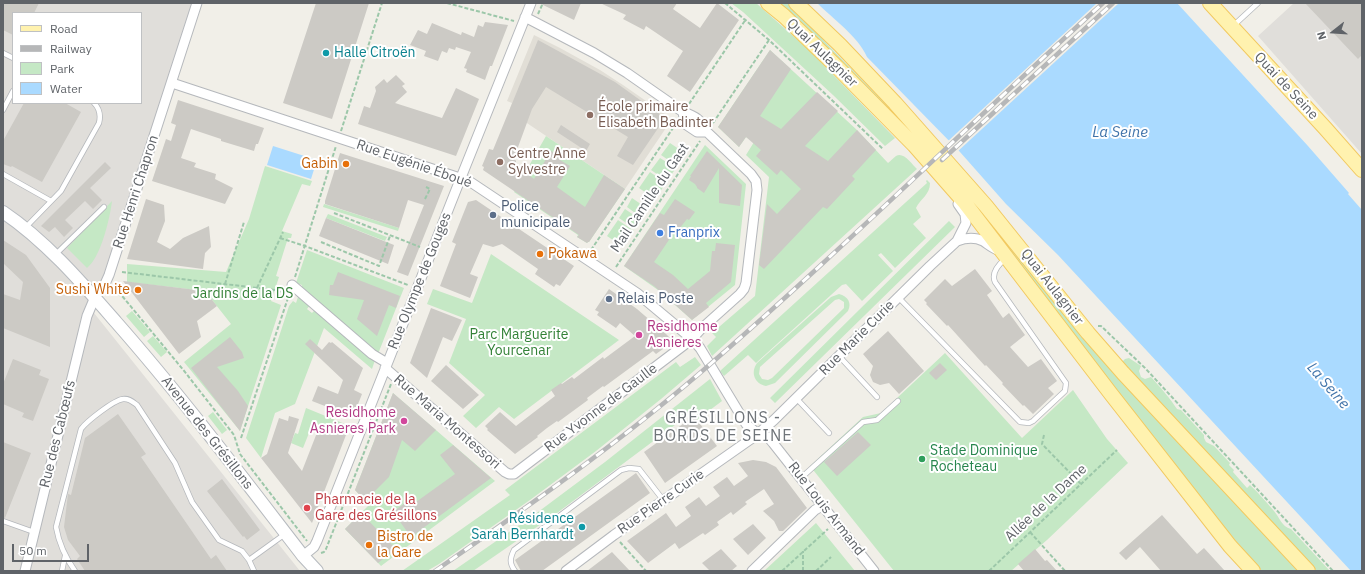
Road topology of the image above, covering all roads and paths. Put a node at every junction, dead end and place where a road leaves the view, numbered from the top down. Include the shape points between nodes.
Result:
1 (198, 3) edge
2 (382, 3) edge
3 (447, 3) edge
4 (531, 3) edge
5 (543, 3) edge
6 (725, 3) edge
7 (768, 3) edge
8 (796, 3) edge
9 (1210, 3) edge
10 (1258, 3) edge
11 (537, 17) dead end
12 (746, 19) junction
13 (523, 20) junction
14 (1232, 27) junction
15 (769, 40) junction
16 (3, 53) edge
17 (12, 58) edge
18 (172, 83) junction
19 (12, 93) edge
20 (95, 104) edge
21 (3, 110) edge
22 (683, 112) junction
23 (707, 132) junction
24 (339, 137) junction
25 (883, 149) dead end
26 (934, 168) junction
27 (1362, 170) edge
28 (3, 174) edge
29 (461, 177) junction
30 (426, 188) dead end
31 (425, 199) dead end
32 (52, 201) junction
33 (104, 207) dead end
34 (3, 212) edge
35 (334, 214) dead end
36 (244, 222) dead end
37 (25, 228) junction
38 (283, 232) dead end
39 (390, 236) junction
40 (280, 238) junction
41 (957, 241) junction
42 (321, 242) dead end
43 (420, 247) dead end
44 (1004, 254) junction
45 (54, 255) junction
46 (586, 258) junction
47 (122, 272) dead end
48 (611, 275) junction
49 (105, 284) junction
50 (225, 284) junction
51 (292, 285) dead end
52 (257, 288) junction
53 (417, 289) junction
54 (289, 294) dead end
55 (95, 297) junction
56 (898, 297) junction
57 (1084, 327) junction
58 (692, 340) junction
59 (839, 356) junction
60 (386, 365) junction
61 (392, 379) dead end
62 (877, 397) dead end
63 (796, 398) junction
64 (898, 401) dead end
65 (828, 433) dead end
66 (758, 434) junction
67 (1044, 435) dead end
68 (1117, 450) dead end
69 (509, 474) joint
70 (801, 478) junction
71 (1081, 484) junction
72 (664, 501) junction
73 (822, 506) junction
74 (3, 521) edge
75 (836, 522) junction
76 (34, 532) junction
77 (1030, 532) junction
78 (286, 534) junction
79 (614, 535) junction
80 (307, 541) dead end
81 (318, 551) dead end
82 (803, 551) junction
83 (65, 556) junction
84 (303, 556) junction
85 (831, 557) dead end
86 (249, 560) junction
87 (25, 571) edge
88 (62, 571) edge
89 (74, 571) edge
90 (254, 571) edge
91 (317, 571) edge
92 (515, 571) edge
93 (566, 571) edge
94 (646, 571) edge
95 (752, 571) edge
96 (782, 571) edge
97 (803, 571) edge
98 (816, 571) edge
99 (874, 571) edge
100 (989, 571) edge
101 (1065, 571) edge
102 (1253, 571) edge
103 (1308, 571) edge
104 (1333, 571) edge

1 - 18 street, Rue Henri Chapron
2 - 24 path
3 - 13 path
4 - 13 street, Rue Olympe de Gouges
5 - 11 path
6 - 12 path
7 - 26 main road, Quai Aulagnier via 837,67
8 - 57 main road, Quai Aulagnier via 895,103 986,206
9 - 14 main road, Quai de Seine
10 - 14 lane
12 - 15 path
12 - 22 path, Mail Camille du Gast
13 - 22 street, Rue Yvonne de Gaulle via 594,53
13 - 29 street, Rue Olympe de Gouges
14 - 27 main road, Quai de Seine
15 - 23 path, Mail Camille du Gast
15 - 25 path
16 - 17 lane
18 - 24 street, Rue Eugénie Éboué
18 - 49 street, Rue Henri Chapron
19 - 21 lane
20 - 32 lane via 99,109 99,123 61,191
22 - 23 street, Rue Yvonne de Gaulle via 703,123
22 - 46 path, Mail Camille du Gast
23 - 48 path, Mail Camille du Gast
23 - 58 street, Rue Yvonne de Gaulle via 751,174 756,181 757,190 744,289
24 - 29 street, Rue Eugénie Éboué
26 - 41 street, Rue Marie Curie via 947,192 964,214 965,226
26 - 44 main road, Quai Aulagnier
28 - 32 lane
29 - 46 street, Rue Eugénie Éboué
29 - 53 street, Rue Olympe de Gouges
30 - 31 path via 430,189
32 - 37 lane
33 - 45 lane
34 - 37 main road, Avenue des Grésillons
35 - 39 path
36 - 50 path
37 - 45 main road, Avenue des Grésillons
38 - 40 path
39 - 42 path via 379,266
39 - 43 path
40 - 52 path
40 - 53 path
41 - 44 street via 978,239
41 - 56 street, Rue Marie Curie
44 - 56 lane via 993,278 1066,383 1065,391 1029,423 1020,422
44 - 102 main road, Quai Aulagnier via 1230,546
45 - 55 main road, Avenue des Grésillons
46 - 48 street, Rue Eugénie Éboué
47 - 50 path
48 - 58 street, Rue Eugénie Éboué via 637,293
49 - 55 street, Rue Henri Chapron
49 - 80 path via 123,298 188,376 234,435 240,454
50 - 52 path
51 - 60 street, Rue Maria Montessori
52 - 54 path
53 - 60 street, Rue Olympe de Gouges
55 - 76 street, Rue des Cabœufs via 85,322
55 - 78 main road, Avenue des Grésillons via 152,362
56 - 59 street, Rue Marie Curie
57 - 103 main road, Quai Aulagnier via 1123,373
57 - 104 path via 1101,326 1145,368
58 - 66 street, Rue Eugénie Éboué via 700,348 746,424
58 - 69 street, Rue Yvonne de Gaulle via 514,474
59 - 62 lane
59 - 63 street, Rue Marie Curie
60 - 69 street, Rue Maria Montessori
60 - 84 street, Rue Olympe de Gouges via 317,541
61 - 81 path via 326,550 321,553
63 - 65 lane
63 - 66 street, Rue Marie Curie
64 - 70 lane via 877,420 863,422
66 - 70 street, Rue Louis Armand via 768,437
66 - 72 street, Rue Pierre Curie
67 - 71 path via 1042,444
68 - 71 path, Allée de la Dame
70 - 73 street, Rue Louis Armand
71 - 77 path, Allée de la Dame
72 - 79 street, Rue Pierre Curie
72 - 92 lane via 639,469 621,470 514,550 510,558
73 - 75 street, Rue Louis Armand
73 - 95 street
74 - 76 lane
75 - 82 path
75 - 99 street, Rue Louis Armand
76 - 87 street, Rue des Cabœufs
77 - 100 path, Allée de la Dame
77 - 101 path
78 - 84 main road, Avenue des Grésillons
78 - 86 lane
79 - 93 street, Rue Pierre Curie
79 - 94 path
82 - 96 path
82 - 97 path
83 - 86 lane via 56,527 81,429 118,400 125,399 137,405 175,463 192,502 219,540 242,551
83 - 88 lane
83 - 89 lane
84 - 91 main road, Avenue des Grésillons
85 - 98 path
86 - 90 lane

